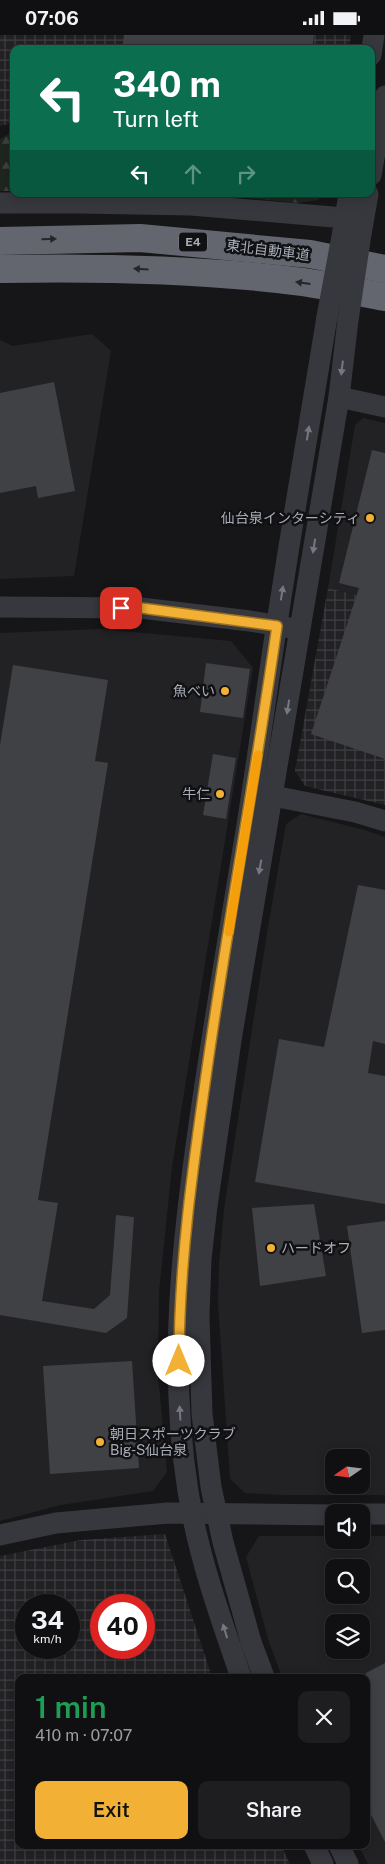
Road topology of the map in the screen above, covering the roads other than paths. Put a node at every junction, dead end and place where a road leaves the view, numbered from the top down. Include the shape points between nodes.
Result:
1 (385, 96) edge
2 (375, 152) edge
3 (349, 197) edge
4 (366, 197) edge
5 (0, 203) edge
6 (350, 228) junction
7 (0, 241) edge
8 (0, 269) edge
9 (385, 269) edge
10 (385, 297) edge
11 (338, 319) junction
12 (338, 397) junction
13 (385, 407) edge
14 (0, 607) edge
15 (277, 626) junction
16 (301, 630) junction
17 (273, 796) junction
18 (385, 821) edge
19 (192, 1513) junction
20 (217, 1513) junction
21 (370, 1514) edge
22 (385, 1514) edge
23 (325, 1515) edge
24 (0, 1535) edge
25 (240, 1674) edge
26 (263, 1674) edge
27 (316, 1849) edge
28 (341, 1849) edge
29 (324, 1864) edge
30 (348, 1864) edge

1 - 2 street
3 - 6 street
4 - 6 street
5 - 6 street via 191,205
6 - 11 street, bridge
7 -> 9 highway, 東北自動車道 / E4 via 140,238 310,254
10 -> 8 highway, 東北自動車道 / E4 via 219,273 138,268
11 -> 12 street
15 -> 11 street
12 - 13 street
12 -> 16 street
14 - 15 street via 141,608
15 - 16 street
19 -> 15 street via 180,1396 179,1314 184,1237 213,1029
16 -> 17 street
17 - 18 street
17 -> 20 street via 232,1034 201,1259 202,1414
19 - 20 street
19 - 24 street via 56,1523
25 -> 19 street
20 - 23 street
20 - 26 street via 251,1642
21 - 22 street
27 - 29 street
28 - 30 street

